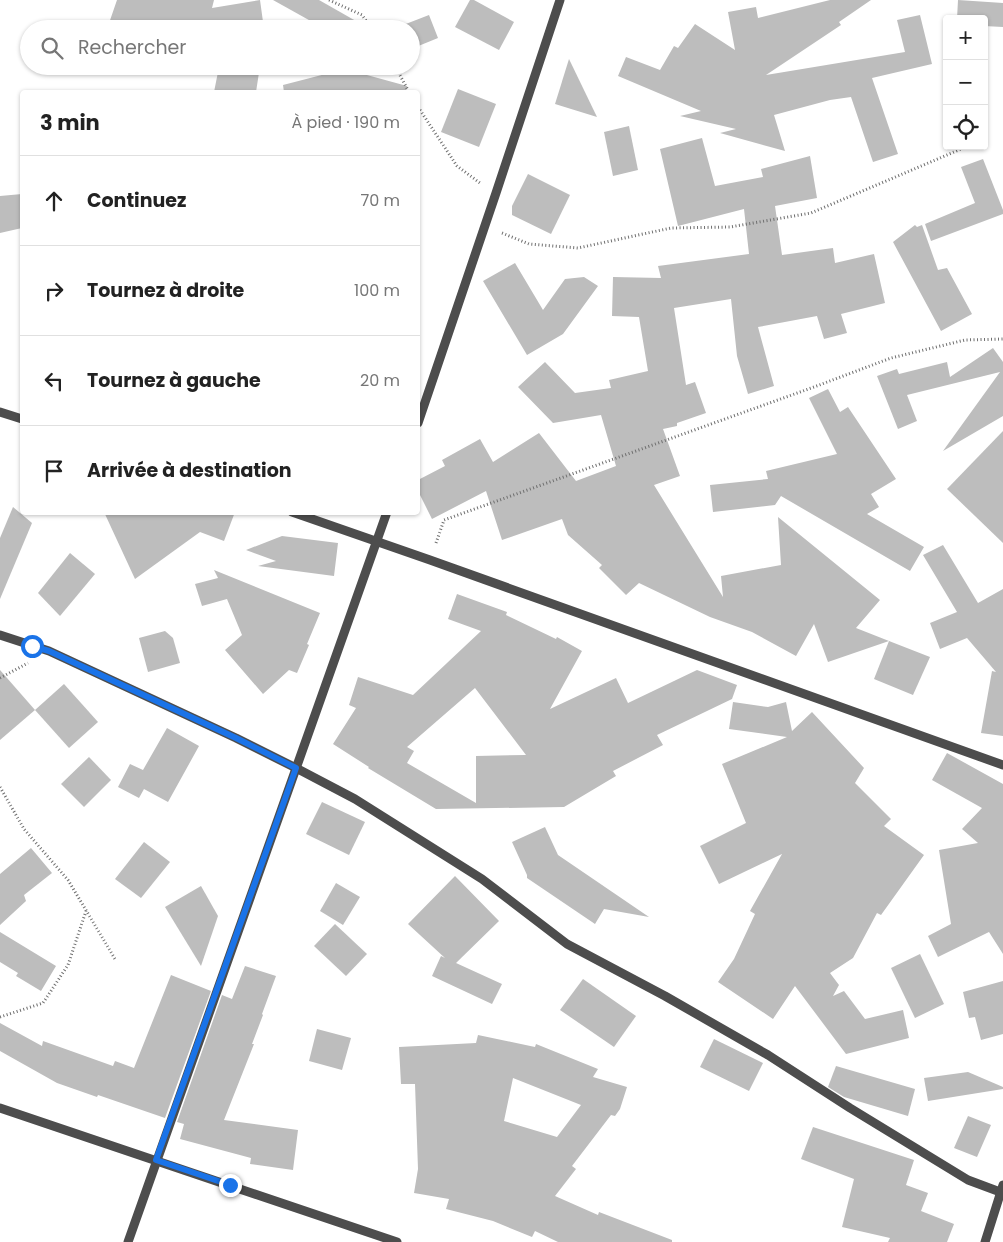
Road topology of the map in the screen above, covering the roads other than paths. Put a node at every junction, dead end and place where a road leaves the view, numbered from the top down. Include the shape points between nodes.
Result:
1 (560, 0) edge
2 (0, 412) edge
3 (420, 416) edge
4 (20, 418) edge
5 (300, 515) edge
6 (386, 515) edge
7 (377, 542) junction
8 (0, 635) edge
9 (1003, 765) edge
10 (296, 768) junction
11 (0, 1108) edge
12 (156, 1160) junction
13 (1002, 1190) edge
14 (128, 1242) edge
15 (397, 1242) edge
16 (985, 1242) edge

1 - 3 street
2 - 4 street
5 - 7 street
6 - 7 street
7 - 9 street
7 - 10 street
8 - 10 street via 49,651
10 - 12 street
10 - 13 street via 355,800 482,879 567,944 768,1055 968,1180
11 - 12 street
12 - 14 street
12 - 15 street
13 - 16 street

